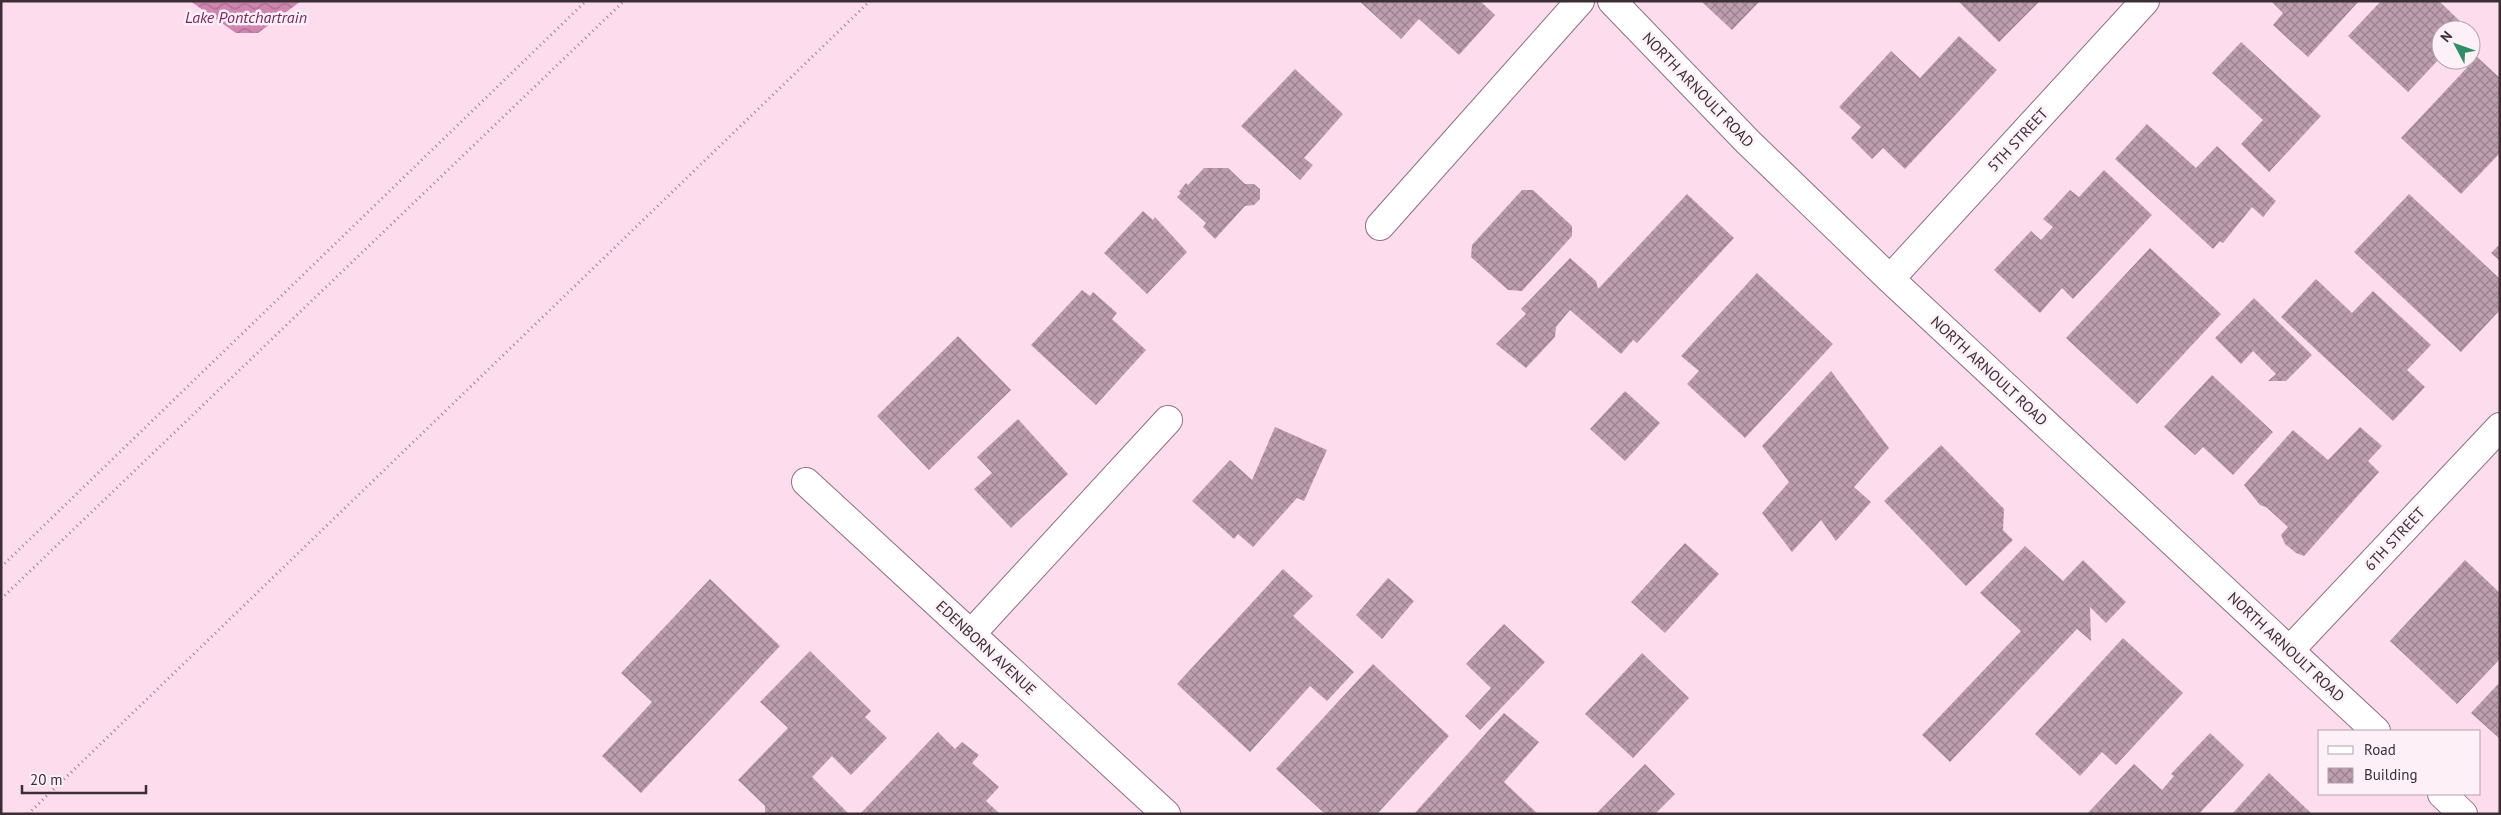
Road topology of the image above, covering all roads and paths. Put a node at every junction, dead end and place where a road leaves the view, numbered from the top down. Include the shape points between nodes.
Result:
1 (586, 1) edge
2 (624, 1) edge
3 (870, 1) edge
4 (1580, 1) edge
5 (1612, 1) edge
6 (2145, 1) edge
7 (1380, 226) dead end
8 (1890, 279) junction
9 (1168, 420) dead end
10 (2500, 427) edge
11 (806, 482) dead end
12 (1, 567) edge
13 (1, 599) edge
14 (971, 634) junction
15 (2290, 650) junction
16 (2375, 730) edge
17 (2443, 795) edge
18 (28, 814) edge
19 (1166, 814) edge
20 (2463, 814) edge

1 - 12 path
2 - 13 path
3 - 18 path
4 - 7 street
5 - 8 street, NORTH ARNOULT ROAD via 1748,142
6 - 8 street, 5TH STREET
8 - 15 street, NORTH ARNOULT ROAD
9 - 14 street
10 - 15 street, 6TH STREET
11 - 14 street, EDENBORN AVENUE
14 - 19 street, EDENBORN AVENUE
15 - 16 street, NORTH ARNOULT ROAD
17 - 20 street

